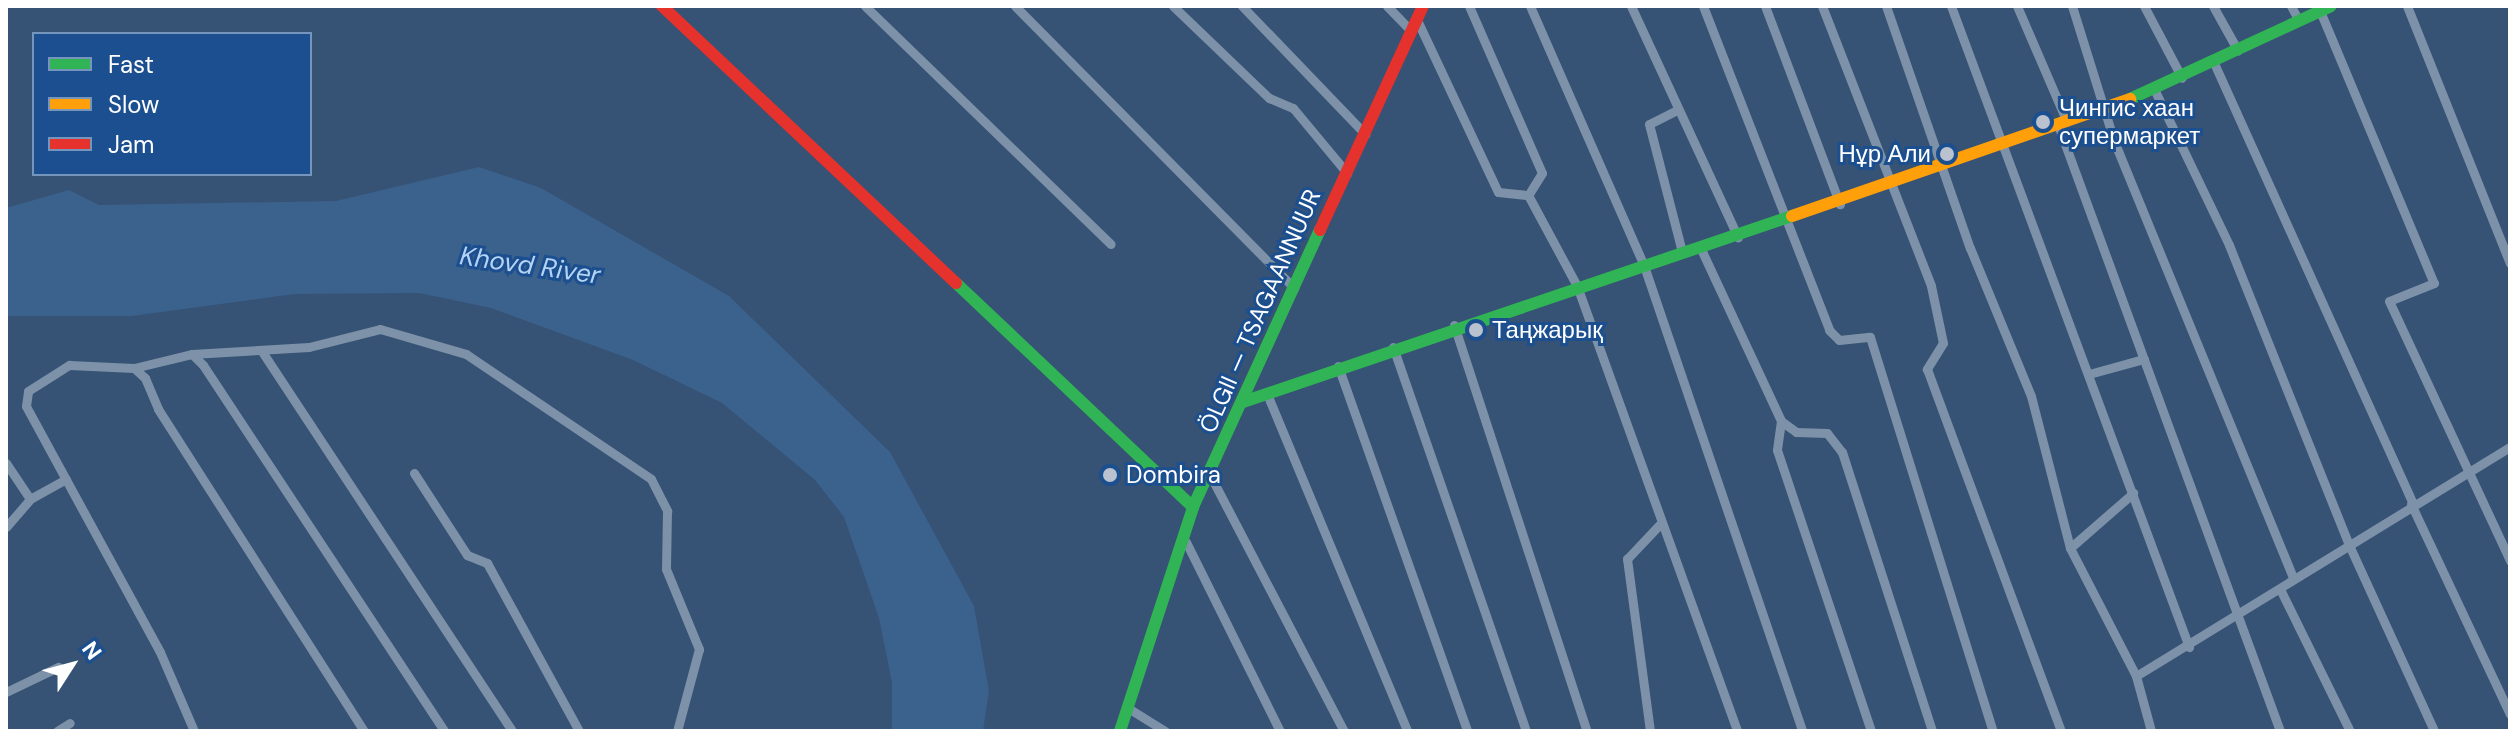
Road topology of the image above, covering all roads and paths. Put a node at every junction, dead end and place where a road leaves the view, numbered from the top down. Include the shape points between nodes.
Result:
1 (662, 6) edge
2 (865, 6) edge
3 (1015, 6) edge
4 (1173, 6) edge
5 (1242, 6) edge
6 (1387, 6) edge
7 (1423, 6) edge
8 (1469, 6) edge
9 (1530, 6) edge
10 (1631, 6) edge
11 (1703, 6) edge
12 (1765, 6) edge
13 (1822, 6) edge
14 (1886, 6) edge
15 (1951, 6) edge
16 (2017, 6) edge
17 (2072, 6) edge
18 (2144, 6) edge
19 (2213, 6) edge
20 (2291, 6) edge
21 (2407, 6) edge
22 (2326, 9) edge
23 (2299, 21) junction
24 (1414, 26) junction
25 (2238, 51) junction
26 (2214, 63) junction
27 (2182, 78) junction
28 (2155, 91) junction
29 (2108, 109) junction
30 (1677, 110) junction
31 (2062, 124) junction
32 (1365, 134) junction
33 (2006, 139) junction
34 (1940, 160) junction
35 (1347, 173) junction
36 (1892, 181) junction
37 (1528, 195) junction
38 (1840, 204) junction
39 (1786, 223) junction
40 (1738, 238) junction
41 (1111, 244) dead end
42 (1700, 247) junction
43 (1682, 252) junction
44 (1643, 263) junction
45 (2510, 263) edge
46 (1577, 286) junction
47 (1294, 289) junction
48 (1454, 325) junction
49 (1393, 347) junction
50 (261, 350) junction
51 (192, 354) junction
52 (2144, 359) junction
53 (1338, 366) junction
54 (134, 368) junction
55 (2089, 374) junction
56 (1267, 394) junction
57 (1243, 402) junction
58 (1781, 421) junction
59 (2510, 447) edge
60 (6, 463) edge
61 (2469, 469) junction
62 (414, 473) dead end
63 (1210, 475) junction
64 (66, 479) junction
65 (2133, 493) junction
66 (30, 499) junction
67 (2411, 502) junction
68 (1193, 507) junction
69 (1659, 525) junction
70 (6, 527) edge
71 (1186, 542) junction
72 (2349, 545) junction
73 (2070, 548) junction
74 (2510, 561) edge
75 (2293, 578) junction
76 (2281, 591) junction
77 (2238, 616) junction
78 (2189, 647) junction
79 (58, 667) dead end
80 (2136, 676) junction
81 (6, 692) edge
82 (1128, 708) junction
83 (2510, 714) edge
84 (70, 723) dead end
85 (57, 731) edge
86 (194, 731) edge
87 (364, 731) edge
88 (444, 731) edge
89 (512, 731) edge
90 (579, 731) edge
91 (677, 731) edge
92 (1120, 731) edge
93 (1165, 731) edge
94 (1280, 731) edge
95 (1344, 731) edge
96 (1407, 731) edge
97 (1467, 731) edge
98 (1526, 731) edge
99 (1587, 731) edge
100 (1650, 731) edge
101 (1737, 731) edge
102 (1802, 731) edge
103 (1871, 731) edge
104 (1932, 731) edge
105 (1993, 731) edge
106 (2061, 731) edge
107 (2151, 731) edge
108 (2280, 731) edge
109 (2350, 731) edge
110 (2434, 731) edge

1 - 68 main road
2 - 41 street
3 - 47 street
4 - 35 street via 1269,98 1293,108
5 - 32 street
6 - 24 street
7 - 24 main road, ÖLGII — TSAGAANNUUR
8 - 37 street via 1542,173
9 - 44 street
10 - 30 street
11 - 39 street
12 - 38 street
13 - 36 street
14 - 34 street
15 - 33 street
16 - 31 street
17 - 29 street
18 - 27 street
19 - 25 street
20 - 23 street
21 - 45 street
22 - 23 main road
22 - 61 street via 2434,283 2389,301
23 - 25 main road
24 - 32 main road, ÖLGII — TSAGAANNUUR
24 - 37 street via 1498,192
25 - 26 main road
26 - 27 main road
26 - 67 street
27 - 28 main road
28 - 29 main road
28 - 72 street via 2229,245
29 - 31 main road
29 - 75 street
30 - 40 street
30 - 43 street via 1649,124
31 - 33 main road
31 - 52 street
32 - 35 main road, ÖLGII — TSAGAANNUUR
33 - 34 main road
33 - 55 street
34 - 36 main road
34 - 73 street via 2031,396
35 - 47 main road, ÖLGII — TSAGAANNUUR
36 - 38 main road
36 - 106 street via 1943,343 1927,369
37 - 46 street
38 - 39 main road
39 - 40 main road
39 - 105 street via 1829,330 1839,340 1870,337
40 - 42 main road
42 - 43 main road
42 - 58 street
43 - 44 main road
44 - 46 main road
44 - 102 street
46 - 48 main road
46 - 69 street
47 - 57 main road, ÖLGII — TSAGAANNUUR
48 - 49 main road
48 - 99 street
49 - 53 main road
49 - 98 street
50 - 51 street
50 - 89 street
50 - 91 street via 309,347 380,329 466,354 651,479 667,511 666,569 699,649
51 - 54 street
51 - 88 street
52 - 55 street
52 - 77 street
53 - 56 main road
53 - 97 street
54 - 64 street via 69,365 28,391 26,406
54 - 87 street
55 - 65 street
56 - 57 main road
56 - 96 street
57 - 63 main road, ÖLGII — TSAGAANNUUR
58 - 103 street via 1777,450
58 - 104 street via 1796,432 1827,433 1842,452
59 - 61 street
60 - 66 street
61 - 67 street
61 - 74 street
62 - 90 street via 467,555 487,563
63 - 68 main road, ÖLGII — TSAGAANNUUR
63 - 95 street
64 - 66 street
64 - 86 street via 160,652
65 - 73 street
65 - 78 street
66 - 70 street
67 - 72 street
67 - 83 street
68 - 71 main road, ÖLGII — TSAGAANNUUR
69 - 100 street via 1627,559
69 - 101 street
71 - 82 main road, ÖLGII — TSAGAANNUUR
71 - 94 street
72 - 75 street
72 - 110 street
73 - 80 street
75 - 76 street
76 - 77 street
76 - 109 street
77 - 78 street
77 - 108 street
78 - 80 street
79 - 81 street
80 - 107 street
82 - 92 main road, ÖLGII — TSAGAANNUUR
82 - 93 street
84 - 85 street

